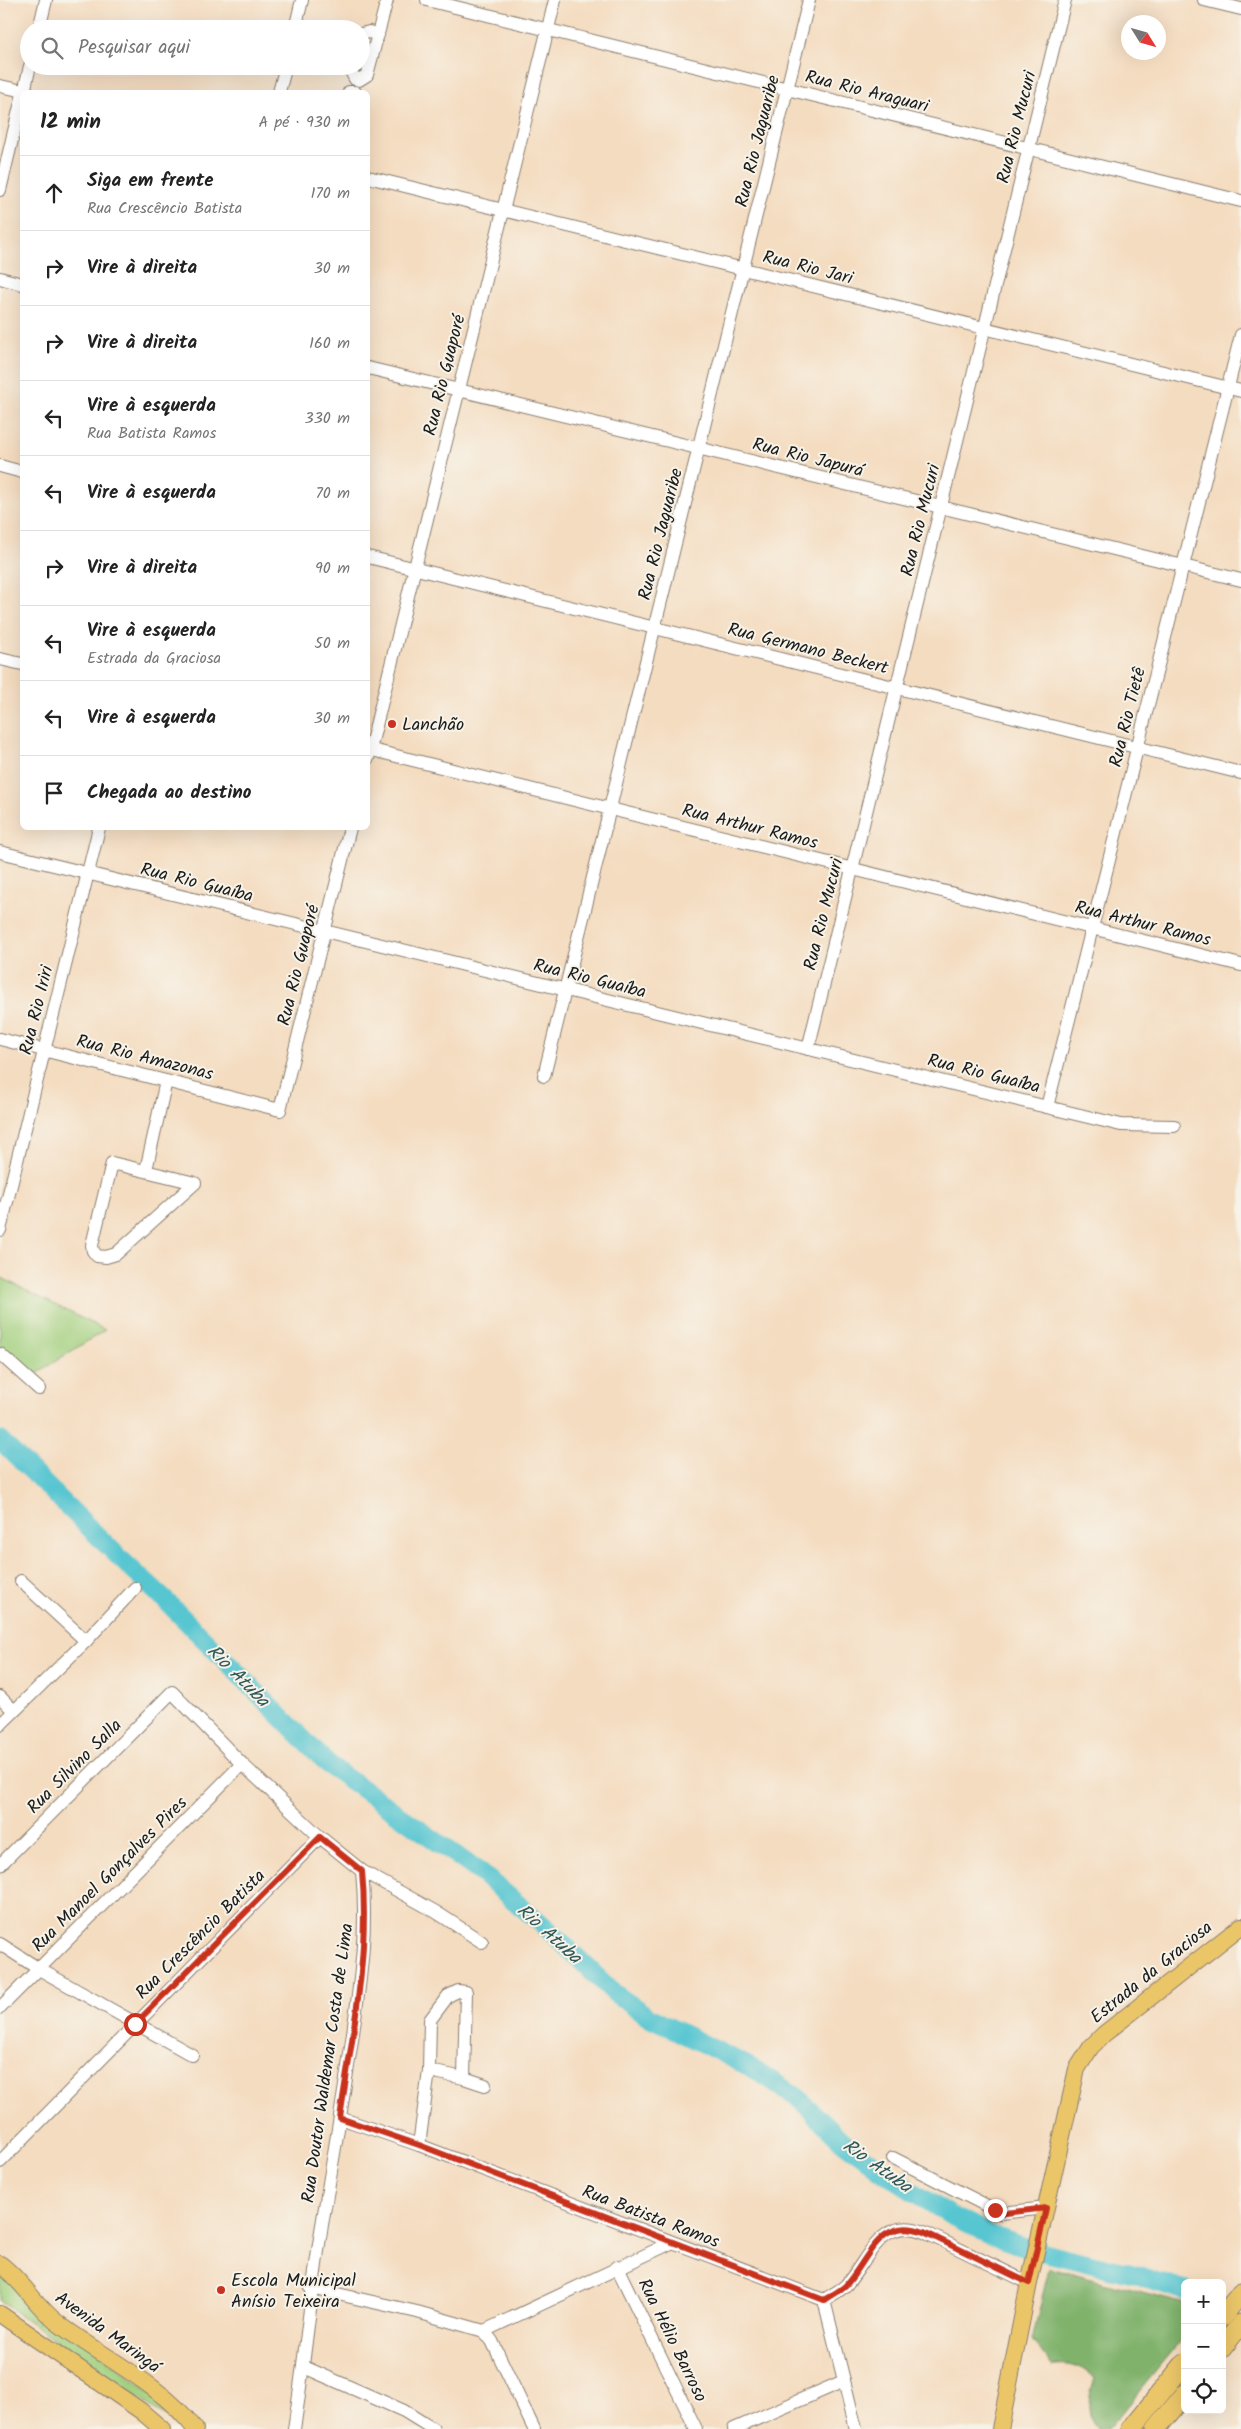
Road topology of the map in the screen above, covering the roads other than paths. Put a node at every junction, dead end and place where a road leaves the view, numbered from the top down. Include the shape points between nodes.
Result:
1 (46, 0) edge
2 (302, 0) edge
3 (387, 0) edge
4 (427, 0) edge
5 (555, 0) edge
6 (809, 0) edge
7 (1065, 0) edge
8 (1204, 0) edge
9 (1241, 9) edge
10 (41, 20) edge
11 (297, 20) edge
12 (548, 30) junction
13 (370, 32) edge
14 (378, 35) junction
15 (370, 67) edge
16 (28, 75) edge
17 (284, 75) edge
18 (352, 75) edge
19 (368, 75) edge
20 (0, 86) edge
21 (787, 89) junction
22 (25, 90) edge
23 (280, 90) edge
24 (20, 93) edge
25 (20, 110) edge
26 (1029, 149) junction
27 (370, 177) edge
28 (0, 190) edge
29 (1241, 201) edge
30 (503, 210) junction
31 (743, 269) junction
32 (0, 278) edge
33 (20, 283) edge
34 (984, 328) junction
35 (1241, 335) edge
36 (370, 368) edge
37 (1228, 388) junction
38 (458, 390) junction
39 (1241, 391) edge
40 (699, 448) junction
41 (0, 466) edge
42 (20, 471) edge
43 (941, 507) junction
44 (370, 558) edge
45 (1183, 566) junction
46 (414, 569) junction
47 (1241, 580) edge
48 (655, 628) junction
49 (0, 659) edge
50 (20, 664) edge
51 (897, 688) junction
52 (370, 745) edge
53 (1138, 747) junction
54 (370, 753) edge
55 (1241, 773) edge
56 (610, 809) junction
57 (99, 830) edge
58 (350, 830) edge
59 (0, 852) edge
60 (852, 869) junction
61 (88, 873) junction
62 (1092, 928) junction
63 (325, 931) junction
64 (1241, 965) edge
65 (566, 990) junction
66 (0, 1039) edge
67 (808, 1049) junction
68 (44, 1050) junction
69 (544, 1076) dead end
70 (166, 1081) junction
71 (1047, 1107) junction
72 (280, 1110) joint
73 (1174, 1126) dead end
74 (146, 1170) junction
75 (0, 1230) edge
76 (0, 1354) edge
77 (39, 1389) dead end
78 (21, 1582) dead end
79 (135, 1588) dead end
80 (86, 1641) junction
81 (0, 1696) edge
82 (14, 1711) junction
83 (0, 1725) edge
84 (242, 1764) junction
85 (320, 1837) junction
86 (0, 1864) edge
87 (362, 1871) junction
88 (1241, 1926) edge
89 (482, 1942) dead end
90 (0, 1944) edge
91 (39, 1969) junction
92 (0, 2008) edge
93 (135, 2024) junction
94 (192, 2055) dead end
95 (429, 2071) junction
96 (464, 2078) junction
97 (484, 2085) dead end
98 (340, 2118) junction
99 (419, 2145) junction
100 (893, 2158) dead end
101 (0, 2162) edge
102 (1046, 2208) junction
103 (671, 2242) junction
104 (0, 2264) edge
105 (617, 2266) junction
106 (1031, 2276) junction
107 (311, 2288) junction
108 (1241, 2293) edge
109 (824, 2300) junction
110 (1226, 2311) edge
111 (0, 2314) edge
112 (484, 2331) junction
113 (304, 2367) junction
114 (1181, 2368) edge
115 (844, 2380) junction
116 (1160, 2393) junction
117 (1180, 2400) edge
118 (162, 2429) edge
119 (195, 2429) edge
120 (294, 2429) edge
121 (433, 2429) edge
122 (534, 2429) edge
123 (696, 2429) edge
124 (734, 2429) edge
125 (856, 2429) edge
126 (1000, 2429) edge
127 (1124, 2429) edge
128 (1131, 2429) edge
129 (1158, 2429) edge

1 - 10 street
2 - 11 street
3 - 14 street
4 - 12 street, Rua Rio Araguari
5 - 12 street, Rua Rio Guaporé
6 - 21 street, Rua Rio Jaguaribe
7 - 26 street, Rua Rio Mucuri
8 - 9 street
12 - 21 street, Rua Rio Araguari
12 - 30 street, Rua Rio Guaporé
13 - 14 street
14 - 15 street
16 - 22 street
17 - 23 street
18 - 19 street via 359,80
20 - 24 street
21 - 26 street, Rua Rio Araguari
21 - 31 street, Rua Rio Jaguaribe
25 - 28 street
26 - 29 street, Rua Rio Araguari
26 - 34 street, Rua Rio Mucuri
27 - 30 street, Rua Rio Jari
30 - 31 street, Rua Rio Jari
30 - 38 street, Rua Rio Guaporé
31 - 34 street, Rua Rio Jari
31 - 40 street, Rua Rio Jaguaribe
32 - 33 street
34 - 37 street, Rua Rio Jari
34 - 43 street, Rua Rio Mucuri
35 - 37 street, Rua Rio Tietê
36 - 38 street, Rua Rio Japurá
37 - 39 street, Rua Rio Jari
37 - 45 street, Rua Rio Tietê
38 - 40 street, Rua Rio Japurá
38 - 46 street, Rua Rio Guaporé
40 - 43 street, Rua Rio Japurá
40 - 48 street, Rua Rio Jaguaribe
41 - 42 street
43 - 45 street, Rua Rio Japurá
43 - 51 street, Rua Rio Mucuri
44 - 46 street, Rua Germano Beckert
45 - 47 street, Rua Rio Japurá
45 - 53 street, Rua Rio Tietê
46 - 48 street, Rua Germano Beckert
46 - 52 street, Rua Rio Guaporé
48 - 51 street, Rua Germano Beckert
48 - 56 street, Rua Rio Jaguaribe
49 - 50 street
51 - 53 street, Rua Germano Beckert
51 - 60 street, Rua Rio Mucuri
53 - 55 street, Rua Germano Beckert
53 - 62 street, Rua Rio Tietê
54 - 56 street, Rua Arthur Ramos
56 - 60 street, Rua Arthur Ramos
56 - 65 street, Rua Rio Jaguaribe
57 - 61 street, Rua Rio Iriri
58 - 63 street, Rua Rio Guaporé
59 - 61 street, Rua Rio Guaíba
60 - 62 street, Rua Arthur Ramos
60 - 67 street, Rua Rio Mucuri
61 - 63 street, Rua Rio Guaíba
61 - 68 street, Rua Rio Iriri
62 - 64 street, Rua Arthur Ramos
62 - 71 street, Rua Rio Tietê
63 - 65 street, Rua Rio Guaíba
63 - 72 street, Rua Rio Guaporé
65 - 67 street, Rua Rio Guaíba
65 - 69 street, Rua Rio Jaguaribe
66 - 68 street, Rua Rio Amazonas
67 - 71 street, Rua Rio Guaíba
68 - 70 street, Rua Rio Amazonas
68 - 75 street, Rua Rio Iriri
70 - 72 street, Rua Rio Amazonas
70 - 74 street
71 - 73 street, Rua Rio Guaíba via 1121,1125
74 - 74 street via 112,1163 92,1245 97,1256 106,1257 125,1249 152,1220 195,1183
76 - 77 street
78 - 80 street
79 - 80 street
80 - 82 street
81 - 82 street
82 - 83 street
84 - 85 street
84 - 86 street, Rua Silvino Salla via 172,1692
84 - 91 street, Rua Manoel Gonçalves Pires
85 - 87 street
85 - 93 street, Rua Crescêncio Batista
87 - 89 street
87 - 98 street, Rua Doutor Waldemar Costa de Lima via 366,1906 363,1962
88 - 102 main road, Estrada da Graciosa via 1118,2021 1083,2059 1074,2077
90 - 91 street
91 - 92 street, Rua Manoel Gonçalves Pires
91 - 93 street
93 - 94 street
93 - 101 street, Rua Crescêncio Batista
95 - 96 street
95 - 96 street via 430,2020 448,1996 458,1991 466,1992
95 - 99 street
96 - 97 street
98 - 99 street, Rua Batista Ramos
98 - 107 street, Rua Doutor Waldemar Costa de Lima
99 - 103 street, Rua Batista Ramos
100 - 102 street via 1001,2212
102 - 106 main road, Estrada da Graciosa
103 - 105 street
103 - 109 street, Rua Batista Ramos
104 - 119 main road, Avenida Maringá via 18,2278 40,2307 58,2323 168,2400
105 - 112 street
105 - 123 street, Rua Hélio Barroso
106 - 109 street via 924,2232 898,2229 884,2235 845,2285
106 - 126 main road, Estrada da Graciosa
107 - 112 street
107 - 113 street, Rua Doutor Waldemar Costa de Lima
108 - 110 highway
109 - 115 street
111 - 118 main road via 141,2411
112 - 122 street via 492,2340
113 - 120 street, Rua Doutor Waldemar Costa de Lima
113 - 121 street via 404,2411
114 - 116 highway
115 - 124 street
115 - 125 street
116 - 127 highway
116 - 128 highway
117 - 129 highway

